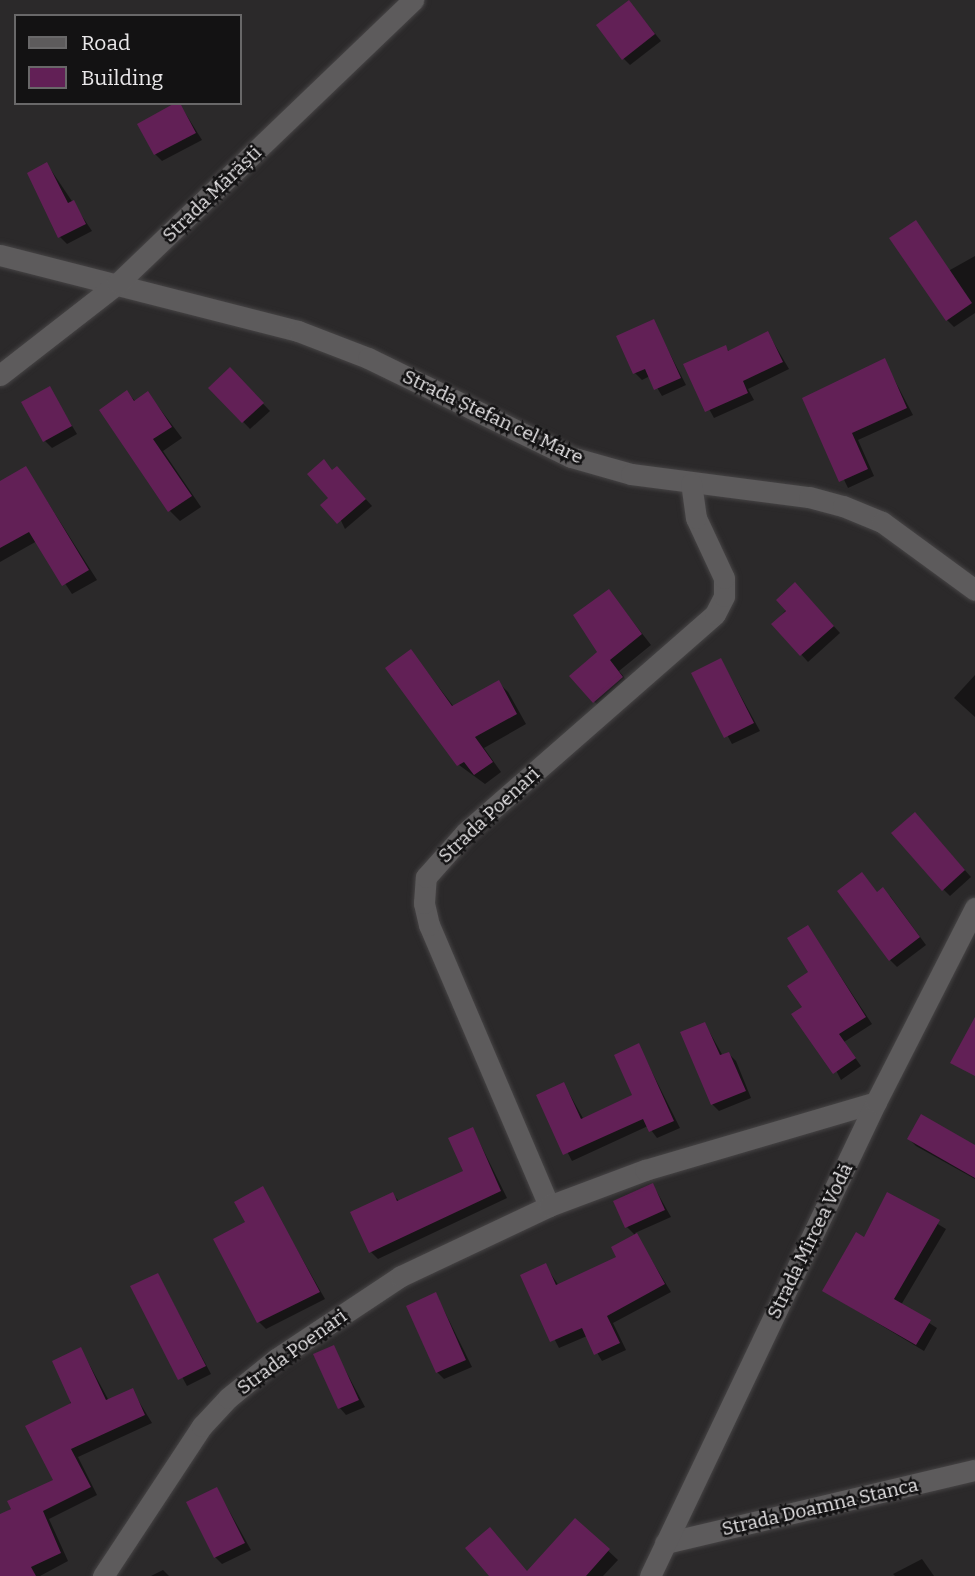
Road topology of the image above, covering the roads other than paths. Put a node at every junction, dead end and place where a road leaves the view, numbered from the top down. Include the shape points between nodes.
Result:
1 (413, 0) edge
2 (0, 255) edge
3 (118, 283) junction
4 (0, 375) edge
5 (691, 483) junction
6 (975, 590) edge
7 (975, 908) edge
8 (876, 1102) junction
9 (550, 1206) junction
10 (975, 1470) edge
11 (665, 1543) junction
12 (103, 1576) edge
13 (650, 1576) edge

1 - 3 street, Strada Mărăști
2 - 3 street, Strada Ștefan cel Mare
3 - 4 street, Strada Mărăști
3 - 5 street, Strada Ștefan cel Mare via 298,331 368,358 571,457
5 - 6 street, Strada Ștefan cel Mare via 809,497 843,506 882,522
5 - 9 street, Strada Poenari via 696,518 724,578 724,596 715,614 465,833 426,877 424,903 429,925
7 - 8 street, Strada Mircea Vodă
8 - 9 street, Strada Poenari via 645,1170
8 - 11 street, Strada Mircea Vodă
9 - 12 street, Strada Poenari via 401,1276 276,1359 202,1426
10 - 11 street, Strada Doamna Stanca
11 - 13 street, Strada Mircea Vodă

